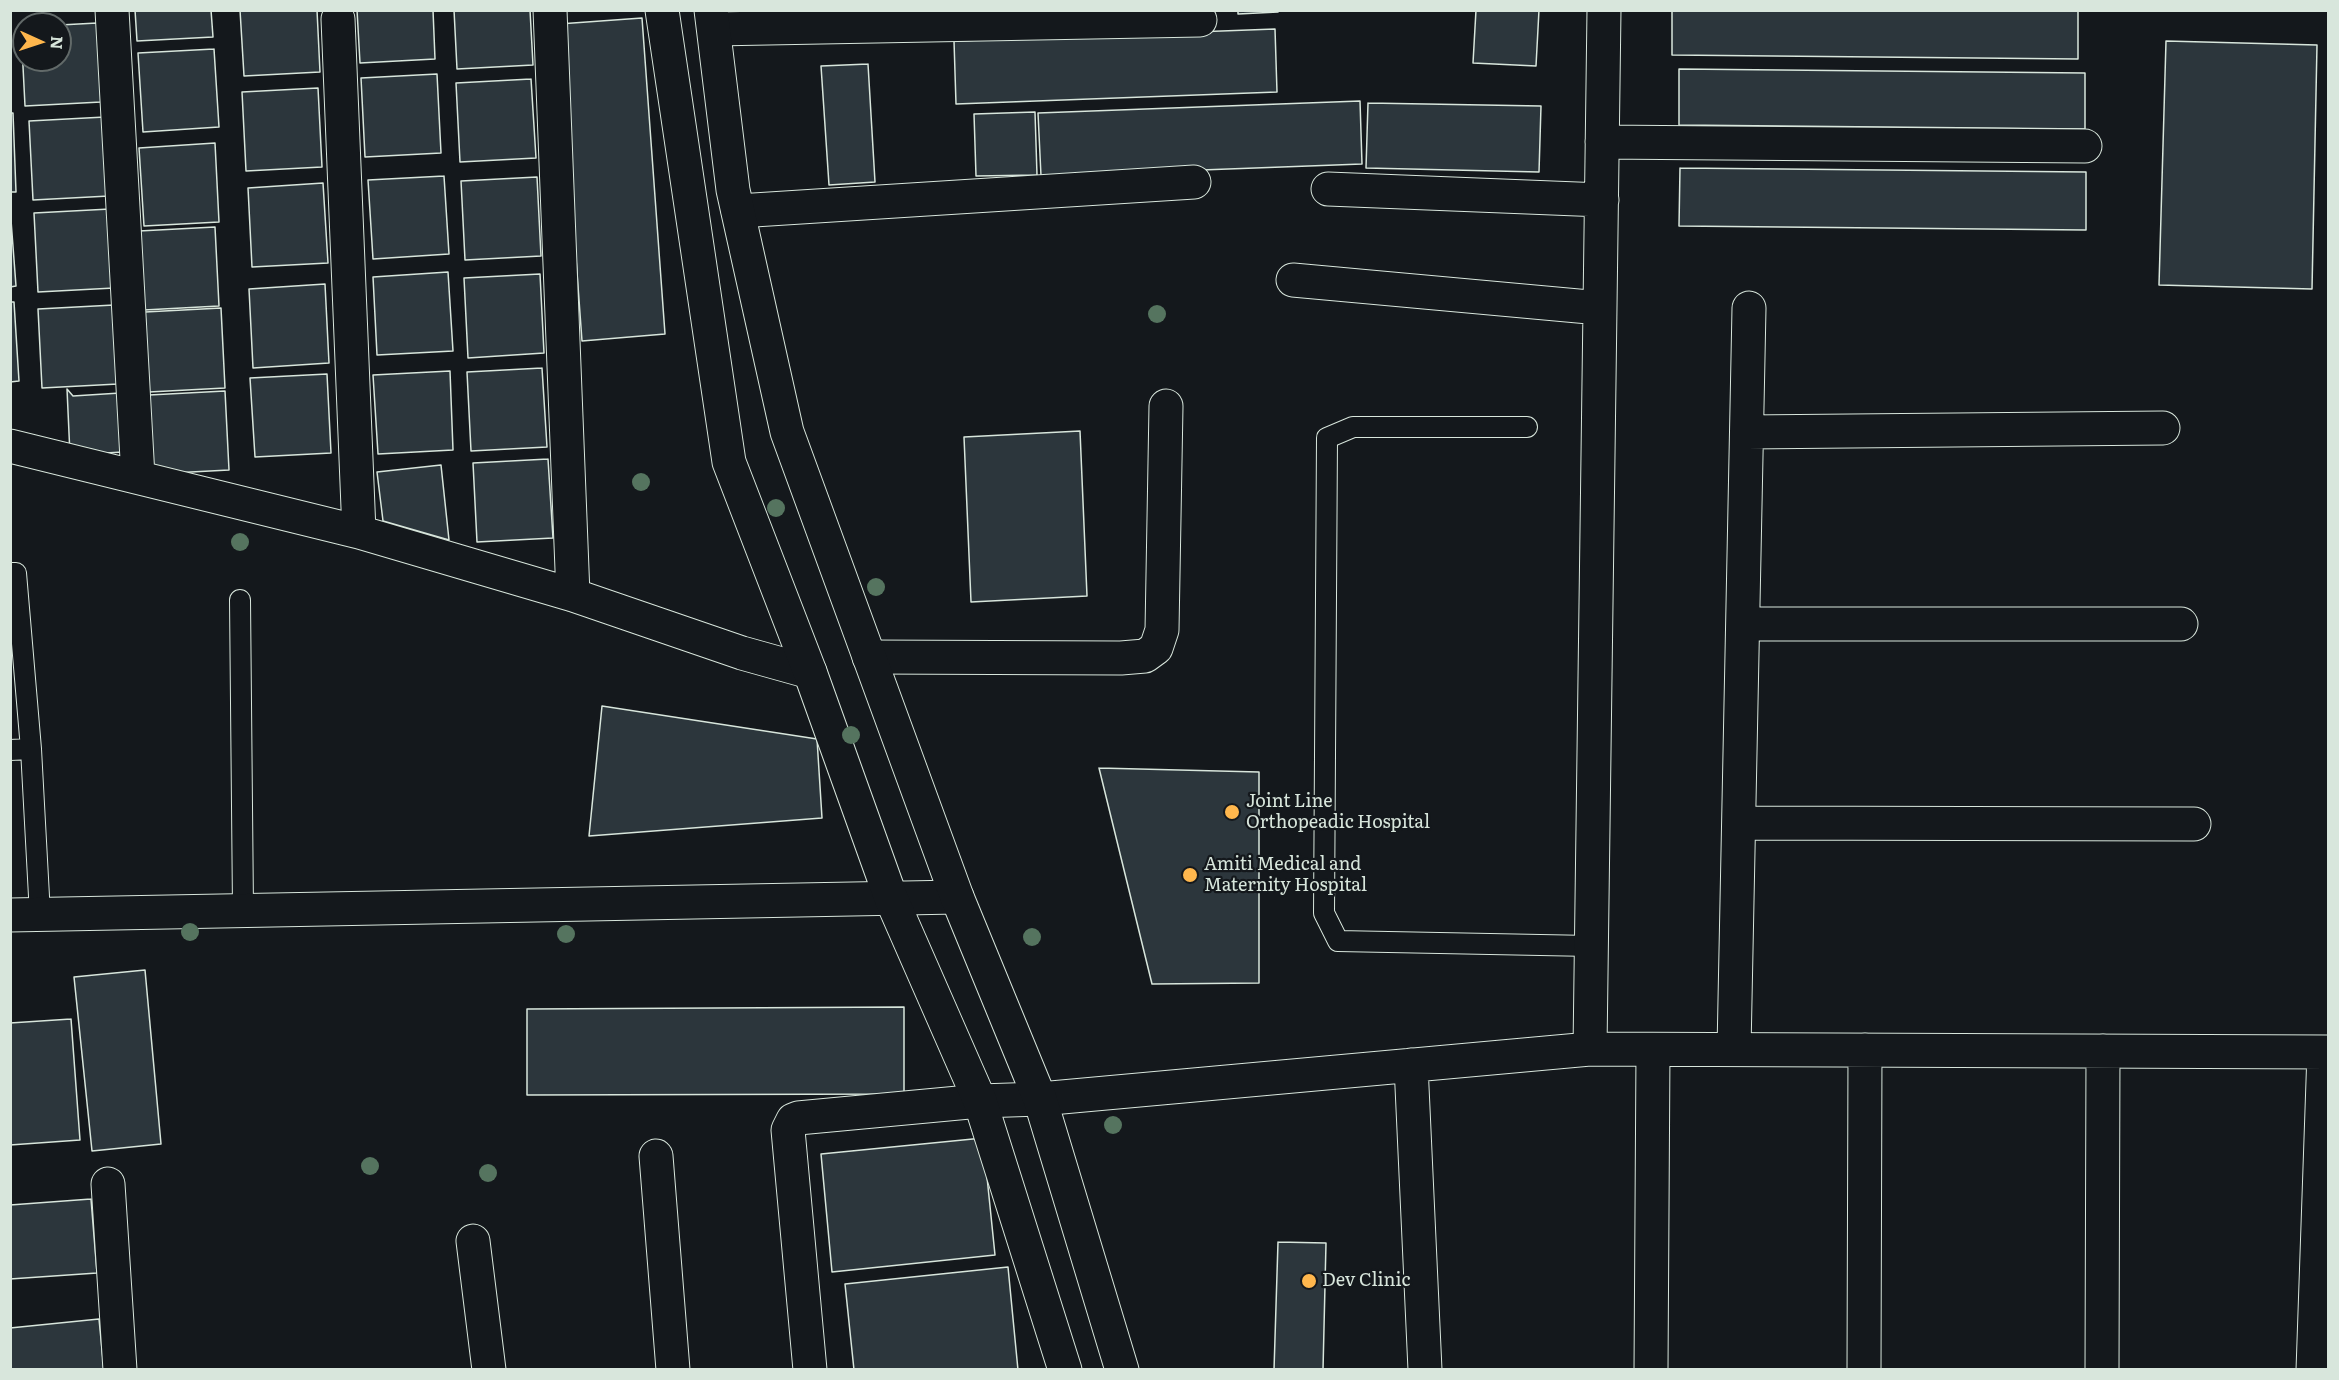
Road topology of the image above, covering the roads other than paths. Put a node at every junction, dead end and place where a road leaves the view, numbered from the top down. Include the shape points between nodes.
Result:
1 (112, 10) edge
2 (550, 10) edge
3 (662, 10) edge
4 (1604, 10) edge
5 (338, 19) dead end
6 (712, 20) edge
7 (1200, 20) dead end
8 (1602, 142) junction
9 (2085, 146) dead end
10 (1194, 182) dead end
11 (1328, 189) dead end
12 (1602, 200) junction
13 (738, 210) junction
14 (1293, 280) dead end
15 (1600, 308) junction
16 (1749, 308) dead end
17 (1166, 406) dead end
18 (1527, 427) dead end
19 (2163, 428) dead end
20 (1747, 432) junction
21 (10, 446) edge
22 (138, 477) junction
23 (358, 532) junction
24 (10, 573) edge
25 (573, 595) junction
26 (240, 600) dead end
27 (1743, 624) junction
28 (2181, 624) dead end
29 (869, 657) junction
30 (810, 672) junction
31 (31, 749) junction
32 (10, 750) edge
33 (1739, 822) junction
34 (2194, 824) dead end
35 (957, 897) junction
36 (891, 898) junction
37 (243, 909) junction
38 (25, 915) edge
39 (1592, 946) junction
40 (1590, 1049) junction
41 (1734, 1049) junction
42 (1653, 1050) junction
43 (1865, 1050) junction
44 (2103, 1051) junction
45 (2326, 1052) edge
46 (1411, 1065) junction
47 (1040, 1099) junction
48 (980, 1101) junction
49 (656, 1156) dead end
50 (108, 1184) dead end
51 (473, 1241) dead end
52 (120, 1370) edge
53 (489, 1370) edge
54 (673, 1370) edge
55 (810, 1370) edge
56 (1065, 1370) edge
57 (1122, 1370) edge
58 (1425, 1370) edge
59 (1651, 1370) edge
60 (1864, 1370) edge
61 (2102, 1370) edge
62 (2313, 1370) edge

1 - 22 street
2 - 25 street
3 - 30 street via 729,462
4 - 8 street
5 - 23 street
6 - 7 street
6 - 13 street
8 - 9 street
8 - 12 street
10 - 13 street
11 - 12 street
12 - 15 street
13 - 29 street via 787,432
14 - 15 street
15 - 39 street
16 - 20 street
17 - 29 street via 1162,630 1156,648 1145,656 1121,658
18 - 39 lane via 1353,427 1326,438 1324,913 1338,940
19 - 20 street
20 - 27 street
21 - 22 street
22 - 23 street
23 - 25 street
24 - 31 lane via 16,573
25 - 30 street via 732,650
26 - 37 lane
27 - 28 street
27 - 33 street
29 - 35 street
30 - 36 street
31 - 32 lane
31 - 38 lane
33 - 34 street
33 - 41 street
35 - 36 street
35 - 47 street
36 - 37 street
36 - 48 street
37 - 38 street
39 - 40 street
40 - 42 street
40 - 46 street
41 - 42 street
41 - 43 street
42 - 59 street
43 - 44 street
43 - 60 street
44 - 45 street
44 - 61 street
45 - 62 street
46 - 47 street
46 - 58 street
47 - 48 street
47 - 57 street
48 - 55 street via 798,1118 789,1124
48 - 56 street
49 - 54 street
50 - 52 street
51 - 53 street

